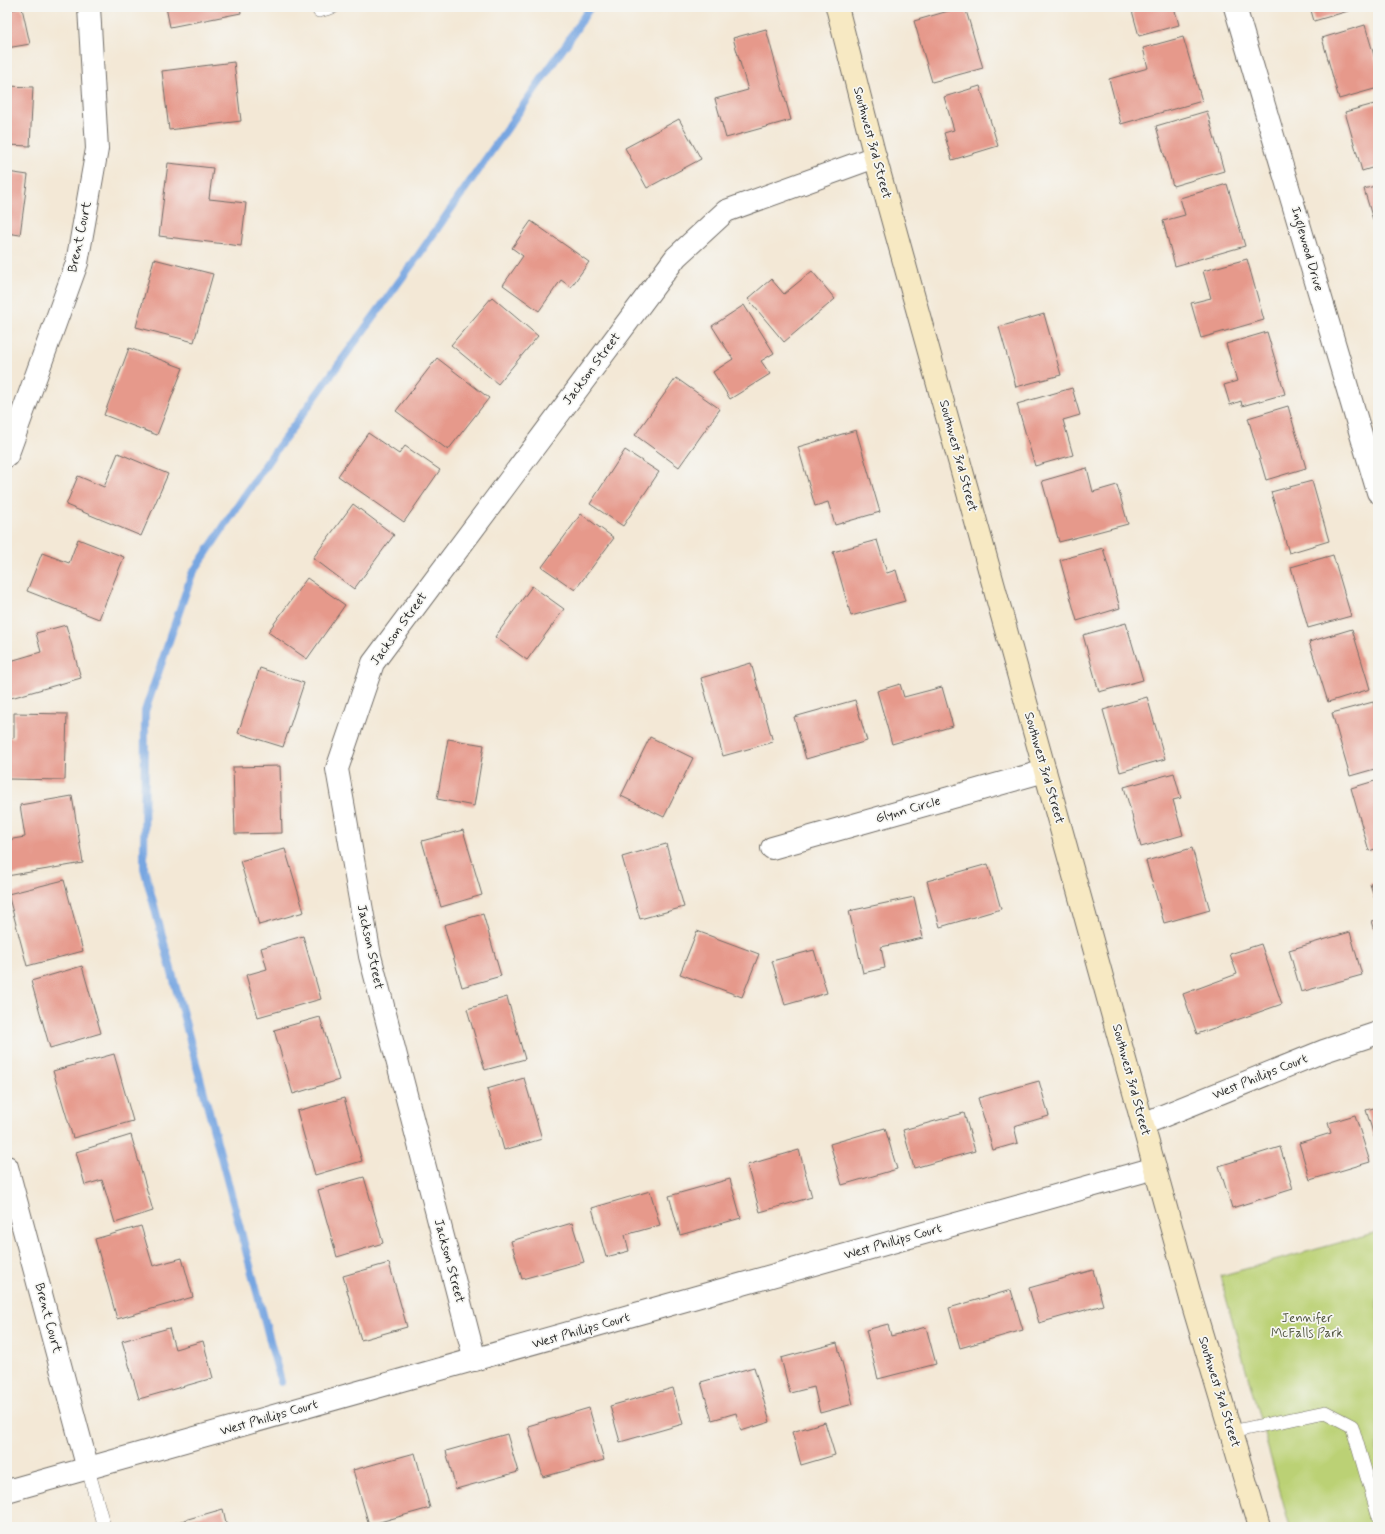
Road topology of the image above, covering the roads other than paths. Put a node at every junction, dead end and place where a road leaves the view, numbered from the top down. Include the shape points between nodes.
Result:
1 (89, 7) edge
2 (318, 7) edge
3 (333, 7) edge
4 (837, 7) edge
5 (1235, 7) edge
6 (875, 157) junction
7 (7, 456) edge
8 (1378, 492) edge
9 (1045, 771) junction
10 (772, 848) dead end
11 (1378, 1033) edge
12 (1143, 1124) junction
13 (7, 1167) edge
14 (1155, 1168) junction
15 (475, 1360) junction
16 (1231, 1432) junction
17 (88, 1468) junction
18 (7, 1491) edge
19 (1378, 1515) edge
20 (104, 1527) edge
21 (1259, 1527) edge

1 - 7 street, Brent Court via 97,149 77,263
2 - 3 lane via 319,11
4 - 6 street, Southwest 3rd Street
5 - 8 street, Inglewood Drive
6 - 9 street, Southwest 3rd Street
6 - 15 street, Jackson Street via 726,211 676,257 373,663 337,769 370,956
9 - 10 street, Glynn Circle
9 - 12 street, Southwest 3rd Street
11 - 12 street, West Phillips Court via 1324,1051
12 - 14 street, Southwest 3rd Street
13 - 17 street, Brent Court
14 - 15 street, West Phillips Court
14 - 16 street, Southwest 3rd Street
15 - 17 street, West Phillips Court
16 - 19 lane via 1325,1412 1352,1426
16 - 21 street, Southwest 3rd Street
17 - 18 street, West Phillips Court
17 - 20 lane

